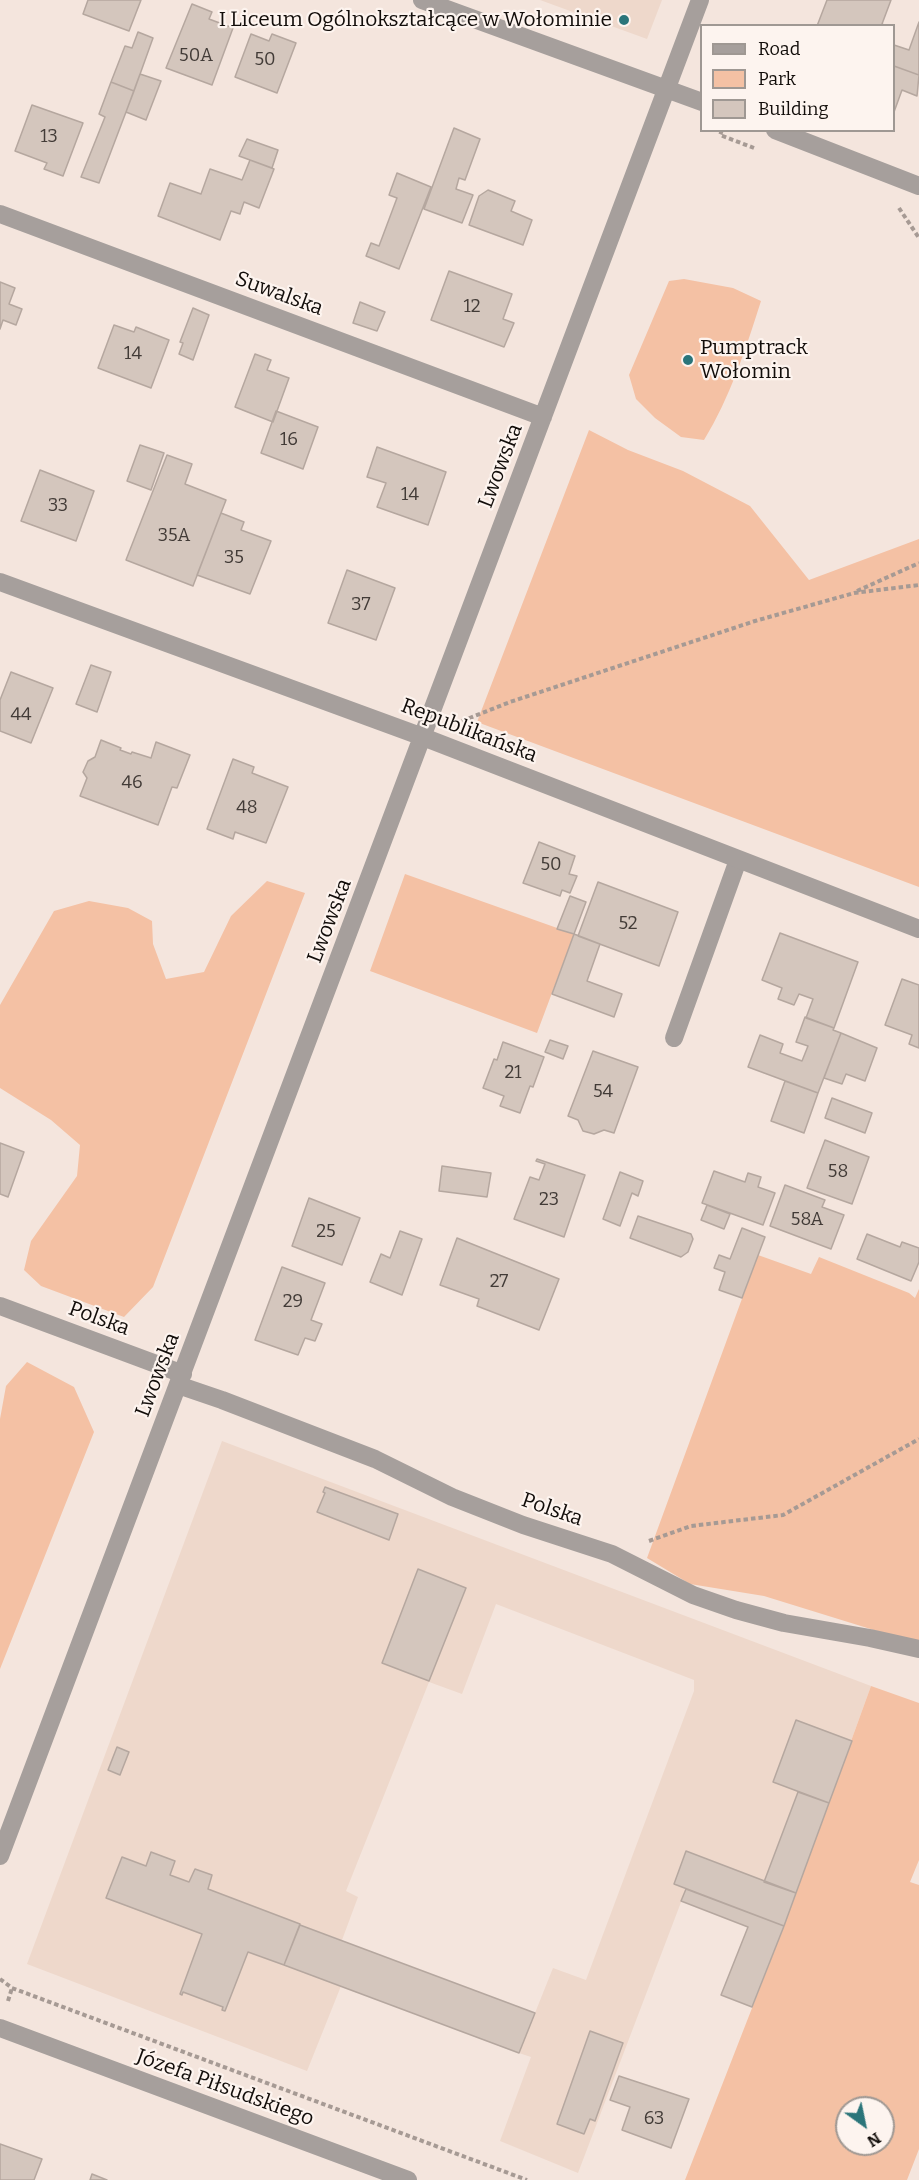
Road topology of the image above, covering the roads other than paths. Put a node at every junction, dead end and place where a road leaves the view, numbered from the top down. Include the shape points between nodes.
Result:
1 (422, 0) edge
2 (700, 0) edge
3 (667, 88) junction
4 (700, 101) edge
5 (780, 132) edge
6 (919, 186) edge
7 (0, 214) edge
8 (543, 417) junction
9 (0, 582) edge
10 (423, 737) junction
11 (738, 860) junction
12 (919, 929) edge
13 (674, 1038) dead end
14 (0, 1306) edge
15 (181, 1380) junction
16 (919, 1649) edge
17 (0, 1856) edge
18 (0, 2028) edge
19 (408, 2180) edge

1 - 3 street
2 - 3 street, Lwowska
3 - 4 street
3 - 8 street, Lwowska
5 - 6 street
7 - 8 street, Suwalska
8 - 10 street, Lwowska
9 - 10 street, Republikańska
10 - 11 street, Republikańska
10 - 15 street, Lwowska
11 - 12 street, Republikańska
11 - 13 street
14 - 15 street, Polska
15 - 16 street, Polska via 222,1400 375,1459 452,1497 612,1554 693,1595 784,1623
15 - 17 street, Lwowska
18 - 19 street, Józefa Piłsudskiego

